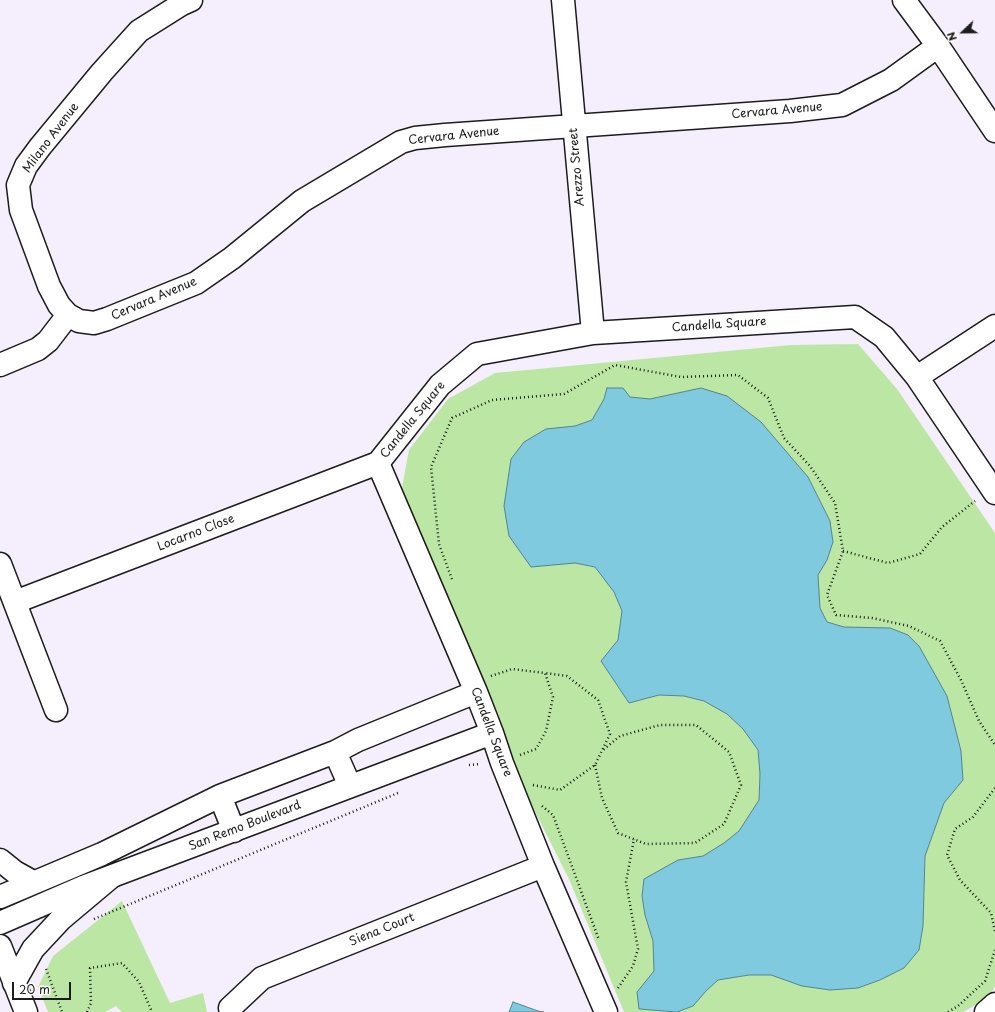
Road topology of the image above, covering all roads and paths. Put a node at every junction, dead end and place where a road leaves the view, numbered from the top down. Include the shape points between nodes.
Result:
1 (191, 0) edge
2 (562, 0) edge
3 (904, 0) edge
4 (938, 46) junction
5 (573, 126) junction
6 (995, 131) edge
7 (68, 315) junction
8 (995, 326) edge
9 (593, 333) junction
10 (0, 365) edge
11 (917, 377) junction
12 (378, 463) junction
13 (995, 493) edge
14 (975, 501) dead end
15 (843, 551) junction
16 (0, 564) edge
17 (455, 586) dead end
18 (14, 602) junction
19 (545, 673) junction
20 (480, 685) junction
21 (56, 710) dead end
22 (492, 733) junction
23 (995, 745) edge
24 (602, 751) junction
25 (335, 752) junction
26 (502, 763) junction
27 (464, 765) dead end
28 (595, 765) junction
29 (350, 786) junction
30 (995, 788) edge
31 (532, 790) dead end
32 (399, 792) dead end
33 (220, 796) junction
34 (537, 802) dead end
35 (234, 831) junction
36 (634, 839) junction
37 (0, 860) edge
38 (543, 866) junction
39 (111, 877) junction
40 (33, 882) junction
41 (0, 897) edge
42 (90, 921) dead end
43 (0, 923) edge
44 (995, 931) edge
45 (601, 944) dead end
46 (0, 946) edge
47 (995, 950) edge
48 (44, 964) dead end
49 (615, 980) dead end
50 (14, 983) junction
51 (617, 988) junction
52 (620, 994) dead end
53 (230, 1008) dead end
54 (26, 1012) edge
55 (62, 1012) edge
56 (87, 1012) edge
57 (152, 1012) edge
58 (606, 1012) edge
59 (948, 1012) edge

1 - 7 main road, Milano Avenue via 139,31 40,147 26,166 18,185 21,210 33,245 49,286 59,305
2 - 5 main road, Arezzo Street
3 - 4 main road
4 - 5 main road, Cervara Avenue via 890,80 842,105
4 - 6 main road
5 - 7 main road, Cervara Avenue via 422,137 401,142 302,201 232,258 196,283 94,323 79,321
5 - 9 main road, Arezzo Street
7 - 10 main road via 48,341 38,349
8 - 11 main road
9 - 11 main road, Candella Square via 855,317 884,337
9 - 12 main road, Candella Square via 477,354 440,385
11 - 13 main road, Candella Square
12 - 18 main road, Locarno Close
12 - 20 main road, Candella Square
14 - 15 path via 942,527 920,554 888,563
15 - 17 path via 835,503 810,466 784,438 768,398 738,374 681,377 614,365 564,394 492,400 452,418 431,467 439,544
15 - 23 path via 827,595 836,615 872,618 908,626 940,641 979,721
16 - 18 main road
18 - 21 main road
19 - 20 path via 512,669
19 - 24 path via 567,676 598,700 610,734
19 - 26 path via 553,697 546,731 536,749
20 - 22 main road, Candella Square
20 - 25 main road
22 - 26 main road, Candella Square
22 - 29 main road, San Remo Boulevard
24 - 28 path
24 - 36 path via 620,736 660,725 696,725 729,752 741,786 724,824 695,842 646,844
25 - 29 main road
25 - 33 main road
26 - 27 path
26 - 38 main road, Candella Square
28 - 31 path via 560,790 529,785
28 - 36 path via 602,798 618,833
29 - 35 main road, San Remo Boulevard
30 - 44 path via 973,817 956,829 947,855 960,880 991,913
32 - 42 path
33 - 35 main road
33 - 40 main road via 102,854
34 - 45 path via 553,815
35 - 39 main road, San Remo Boulevard
36 - 51 path via 626,882 638,949 633,966
37 - 40 main road via 14,872
38 - 53 main road, Siena Court via 262,978
38 - 58 main road, Candella Square
39 - 43 main road, San Remo Boulevard
39 - 50 main road via 61,919 33,949
40 - 41 main road
46 - 50 main road
47 - 59 path via 985,981
48 - 55 path
49 - 51 path
50 - 54 main road
51 - 52 path
56 - 57 path via 91,1003 90,968 122,963 139,982

